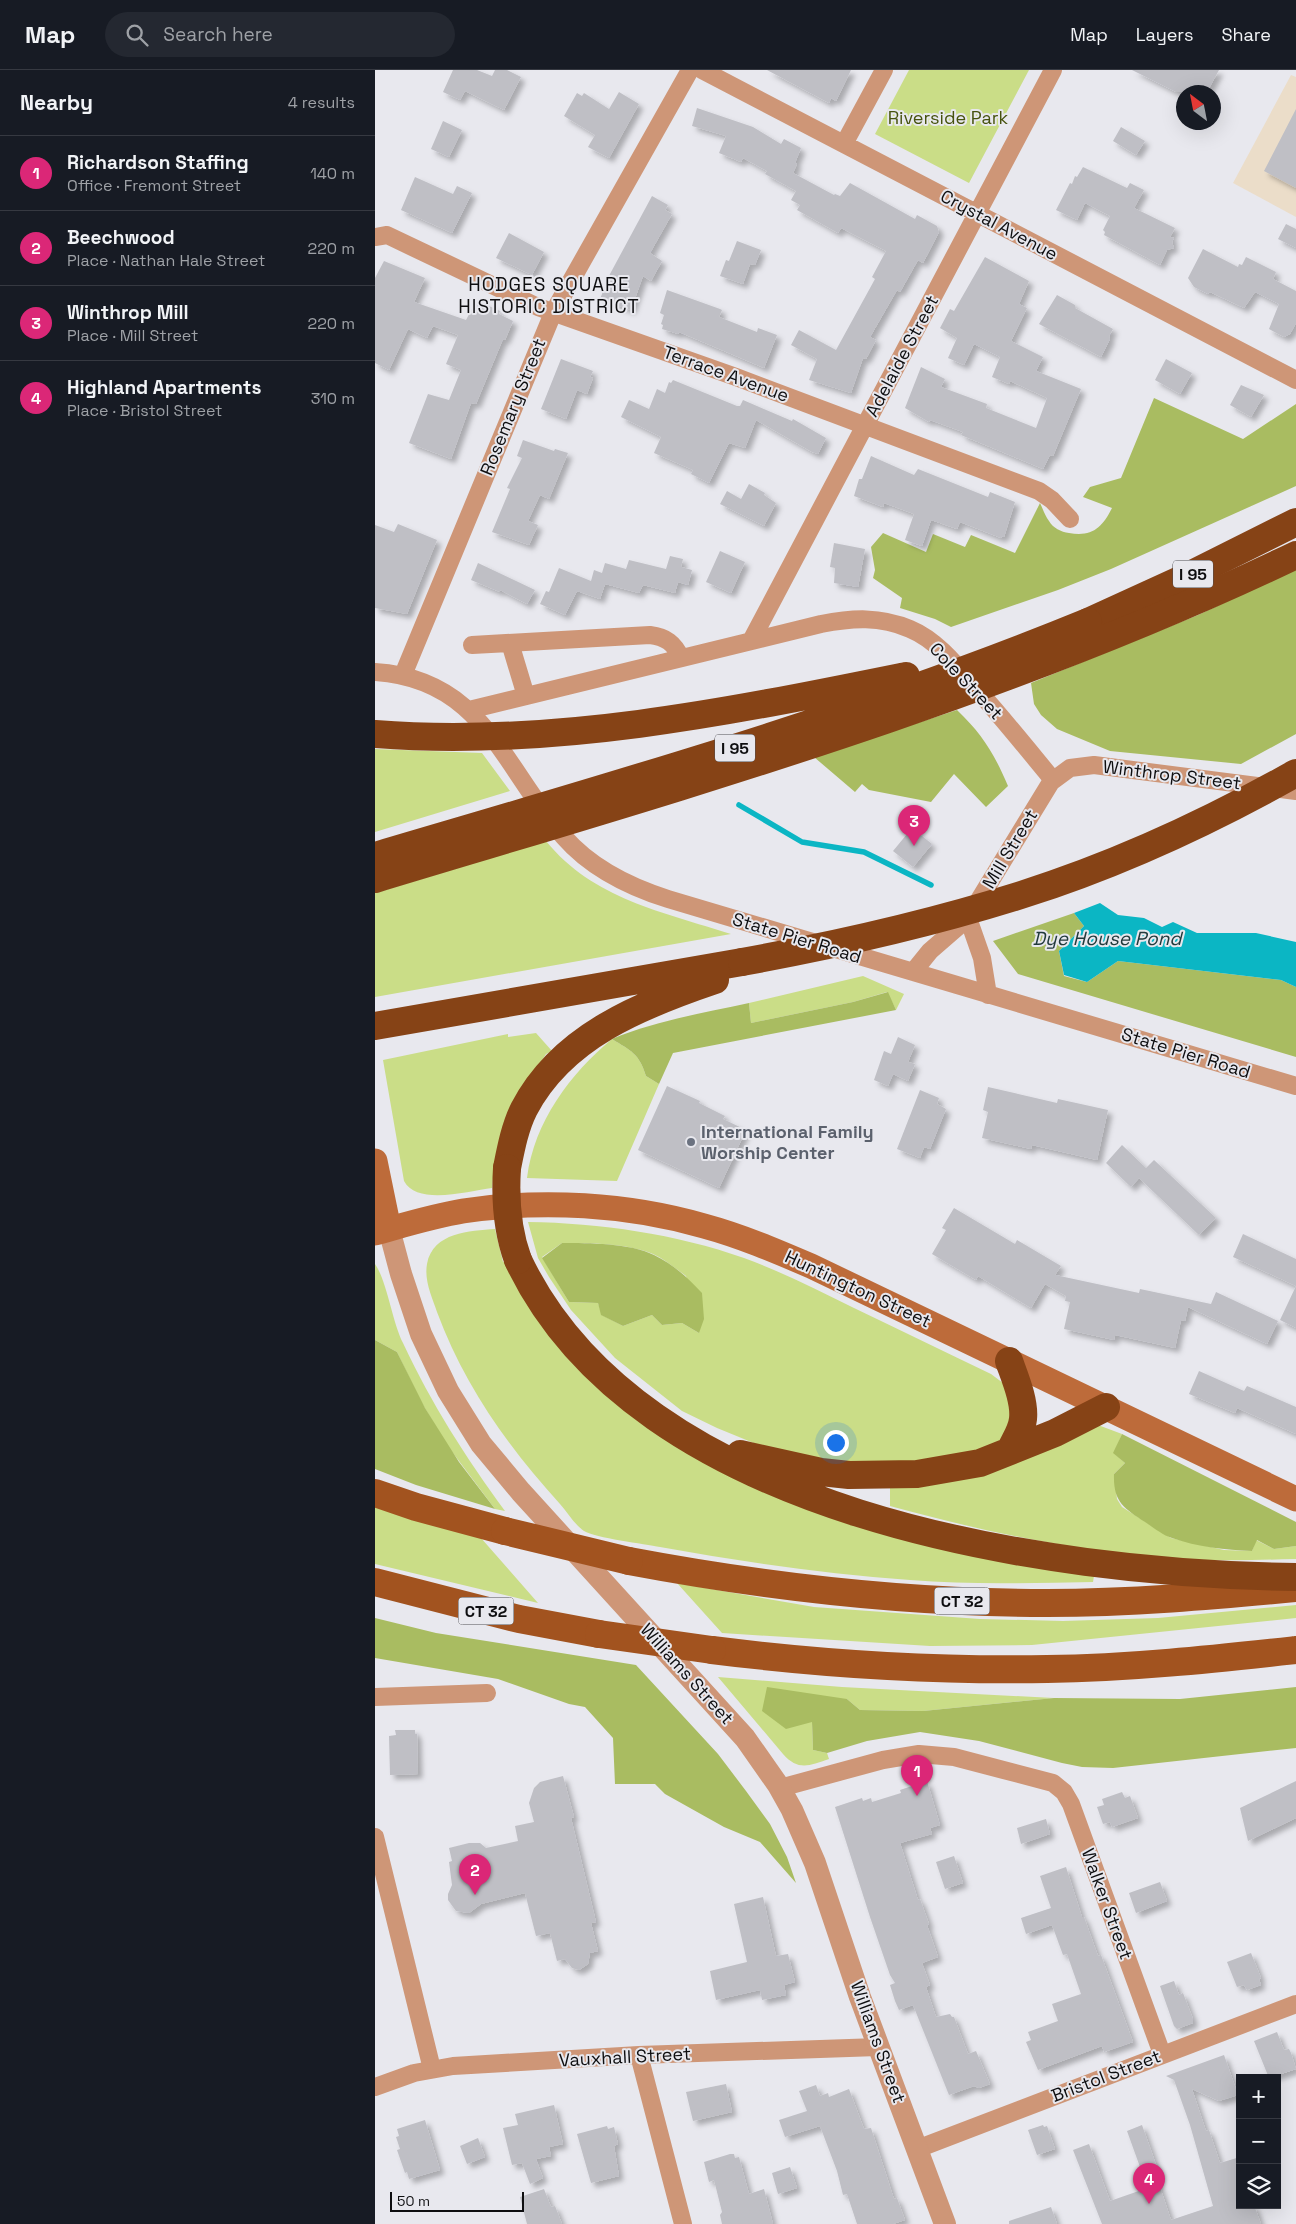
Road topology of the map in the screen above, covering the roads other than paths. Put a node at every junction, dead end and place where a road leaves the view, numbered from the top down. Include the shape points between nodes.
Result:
1 (690, 70) edge
2 (702, 70) edge
3 (884, 70) edge
4 (1053, 70) edge
5 (844, 144) junction
6 (977, 213) junction
7 (377, 237) edge
8 (553, 313) junction
9 (1296, 380) edge
10 (865, 426) junction
11 (1070, 518) dead end
12 (1296, 522) edge
13 (1296, 556) edge
14 (1088, 622) junction
15 (751, 641) junction
16 (510, 643) junction
17 (472, 645) dead end
18 (681, 658) junction
19 (375, 672) edge
20 (403, 675) junction
21 (526, 696) junction
22 (469, 710) junction
23 (375, 734) edge
24 (1296, 773) edge
25 (1053, 780) junction
26 (1296, 791) edge
27 (375, 856) edge
28 (375, 879) edge
29 (968, 918) junction
30 (743, 966) junction
31 (913, 972) junction
32 (989, 995) junction
33 (375, 1026) edge
34 (1296, 1086) edge
35 (375, 1161) edge
36 (382, 1231) edge
37 (1009, 1361) junction
38 (1105, 1407) junction
39 (698, 1442) junction
40 (1011, 1449) junction
41 (375, 1493) edge
42 (1296, 1499) edge
43 (1296, 1576) edge
44 (375, 1582) edge
45 (1296, 1588) edge
46 (1296, 1650) edge
47 (487, 1693) dead end
48 (375, 1697) edge
49 (780, 1788) junction
50 (375, 1836) edge
51 (1296, 2004) edge
52 (878, 2047) junction
53 (1162, 2054) junction
54 (639, 2055) junction
55 (432, 2069) junction
56 (375, 2087) edge
57 (917, 2149) junction
58 (683, 2224) edge
59 (945, 2224) edge

1 - 8 street, Rosemary Street
2 - 5 street, Crystal Avenue
3 - 5 street
4 - 6 street, Adelaide Street
5 - 6 street, Crystal Avenue
6 - 9 street, Crystal Avenue
6 - 10 street, Adelaide Street
7 - 8 street, Terrace Avenue via 387,236
8 - 10 street, Terrace Avenue
8 - 20 street, Rosemary Street
10 - 11 street, Terrace Avenue via 1039,491
10 - 15 street, Adelaide Street
12 - 14 highway, I 95
13 - 28 highway, bridge via 1221,592 905,715
14 - 23 highway, bridge via 1049,624 913,674 702,714 512,735 441,737
14 - 27 highway, I 95, bridge via 943,679 813,723 674,768
15 - 18 street, Cole Street
15 - 25 street, Cole Street via 855,618 910,629 929,640 956,666
16 - 17 street
16 - 18 street via 650,635 671,641
16 - 21 street
18 - 21 street, Cole Street
19 - 20 street, State Pier Road
20 - 22 street, State Pier Road via 436,687
21 - 22 street, Cole Street
22 - 31 street, State Pier Road via 488,731 564,837 589,860 621,880 668,899
24 - 30 highway, bridge via 1180,832 1064,881 965,912
25 - 26 street, Winthrop Street via 1070,768 1090,764
25 - 29 street, Mill Street
29 - 31 street, Mill Street via 935,945
29 - 32 street via 982,958
30 - 33 highway
30 - 39 highway, bridge via 610,1024 570,1050 538,1085 523,1110 507,1168 509,1229 518,1260 537,1296 581,1355 607,1379 638,1404
31 - 32 street, State Pier Road
32 - 34 street, State Pier Road
35 - 36 main road, Williams Street
36 - 37 main road, Huntington Street via 464,1211 521,1206 591,1207 684,1221 771,1248
36 - 49 street, Williams Street via 421,1334 448,1391 481,1444 739,1731
37 - 38 main road, Huntington Street
37 - 40 highway via 1023,1413 1021,1428
38 - 40 highway
38 - 42 main road, Huntington Street
39 - 40 highway via 821,1472 892,1476 980,1463
39 - 43 highway via 757,1475 816,1499 969,1541 1062,1559 1145,1570
41 - 45 main road, CT 32, bridge via 505,1532 629,1561 800,1588 944,1600 1048,1603 1128,1601
44 - 46 main road, CT 32, bridge via 501,1615 599,1634 837,1664 1003,1670 1135,1666
47 - 48 street
49 - 52 street, Williams Street via 805,1836
49 - 53 street, Walker Street via 883,1760 919,1754 954,1757 1053,1783 1068,1798
50 - 55 street
51 - 53 street, Bristol Street
52 - 54 street, Vauxhall Street
52 - 57 street, Williams Street
53 - 57 street, Bristol Street
54 - 55 street, Vauxhall Street
54 - 58 street
55 - 56 street, Vauxhall Street
57 - 59 street, Williams Street

